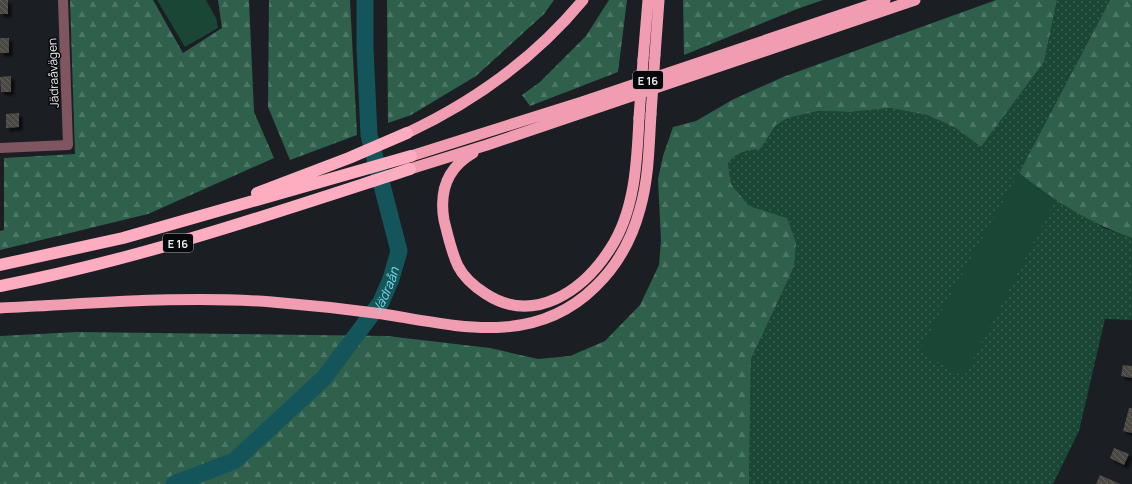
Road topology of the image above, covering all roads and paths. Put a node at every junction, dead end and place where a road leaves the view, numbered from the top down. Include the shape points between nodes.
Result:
1 (63, 0) edge
2 (583, 0) edge
3 (648, 0) edge
4 (660, 0) edge
5 (885, 0) edge
6 (915, 0) edge
7 (407, 133) joint
8 (487, 145) junction
9 (0, 148) edge
10 (411, 156) joint
11 (410, 169) joint
12 (180, 222) junction
13 (0, 265) edge
14 (0, 286) edge
15 (0, 308) edge

1 - 9 street, Jädraåvägen via 68,145
2 - 7 highway via 564,23 505,75 456,108
3 - 8 highway, bridge via 634,182 621,228 611,248 597,268 565,296 537,305 505,303 494,299 469,281 459,267 452,252 444,215 446,178 466,157
4 - 15 highway, bridge via 645,184 633,232 605,277 589,293 571,306 540,322 475,328 354,310 219,300
5 - 10 highway, E 16 via 582,102
6 - 8 highway, E 16
7 - 12 highway via 349,158
8 - 11 highway, E 16
10 - 12 highway, E 16
11 - 14 highway, E 16 via 292,208 128,257
12 - 13 highway, E 16 via 82,248

